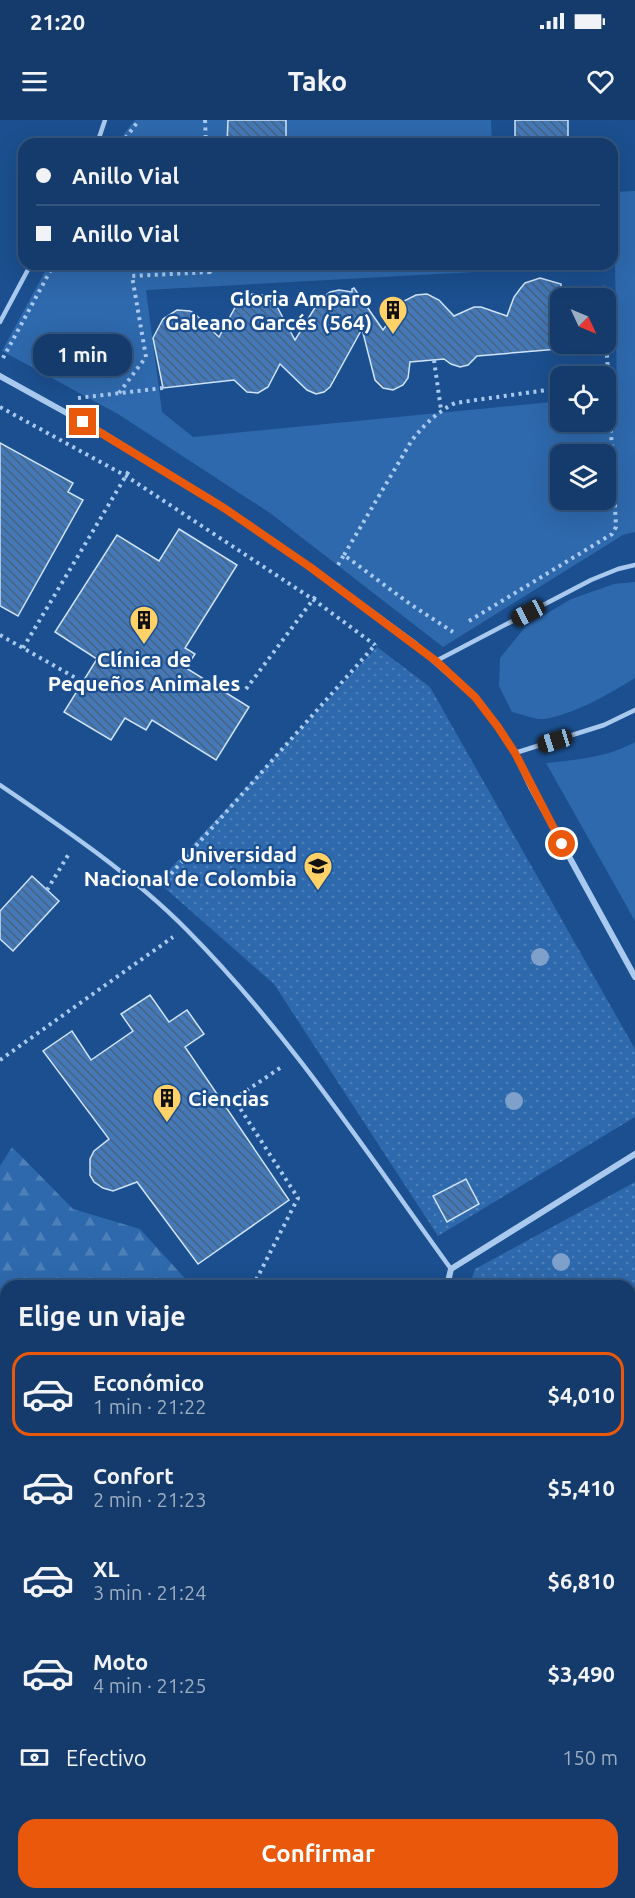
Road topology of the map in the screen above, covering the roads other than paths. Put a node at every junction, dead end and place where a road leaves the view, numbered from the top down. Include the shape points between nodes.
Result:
1 (105, 120) edge
2 (99, 138) edge
3 (28, 270) edge
4 (0, 322) edge
5 (0, 376) edge
6 (635, 565) edge
7 (436, 661) junction
8 (635, 710) edge
9 (515, 753) junction
10 (0, 785) edge
11 (635, 977) edge
12 (635, 1154) edge
13 (451, 1269) junction
14 (448, 1280) edge

1 - 2 lane
3 - 4 lane
5 - 7 street via 224,508
6 - 7 lane via 591,580
7 - 9 street via 475,697
8 - 9 lane via 603,725
9 - 11 street
10 - 13 lane via 78,839 151,897 226,971 297,1057
12 - 13 street
13 - 14 street

